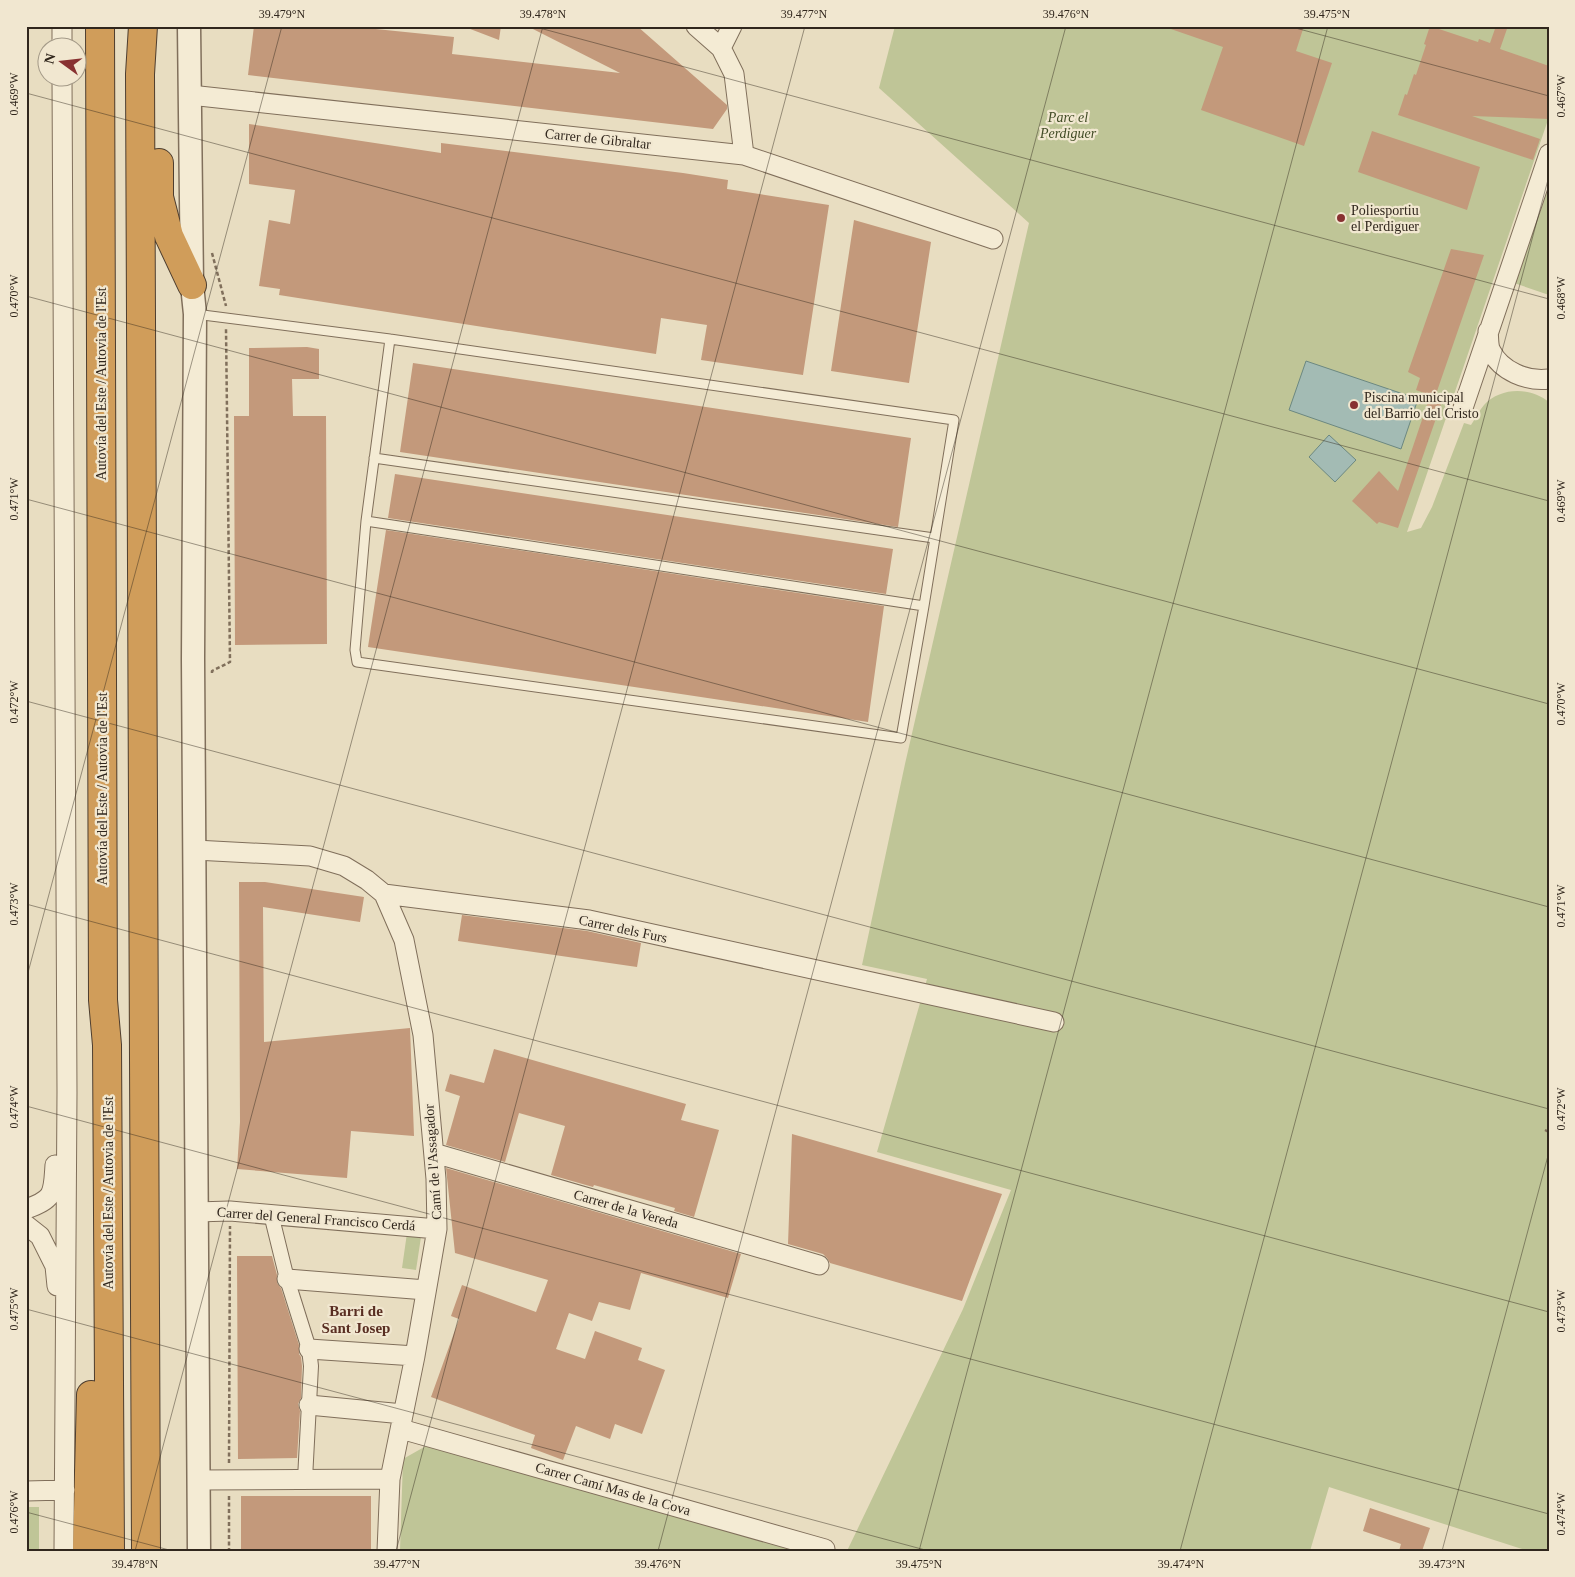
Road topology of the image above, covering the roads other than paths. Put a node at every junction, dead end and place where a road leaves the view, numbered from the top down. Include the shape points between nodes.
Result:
1 (100, 26) edge
2 (143, 26) edge
3 (148, 26) edge
4 (189, 26) edge
5 (696, 26) edge
6 (732, 26) edge
7 (721, 48) junction
8 (62, 88) edge
9 (190, 95) junction
10 (1549, 154) edge
11 (744, 155) junction
12 (993, 239) dead end
13 (192, 285) junction
14 (195, 314) junction
15 (1488, 330) junction
16 (390, 339) junction
17 (1549, 379) edge
18 (1463, 408) dead end
19 (374, 458) junction
20 (366, 521) junction
21 (934, 538) junction
22 (924, 606) junction
23 (195, 850) junction
24 (384, 894) junction
25 (102, 1000) junction
26 (1054, 1022) dead end
27 (66, 1092) junction
28 (434, 1153) junction
29 (26, 1210) edge
30 (196, 1212) junction
31 (271, 1214) junction
32 (26, 1225) edge
33 (437, 1228) junction
34 (66, 1236) junction
35 (819, 1266) dead end
36 (287, 1279) junction
37 (426, 1290) junction
38 (309, 1349) junction
39 (415, 1356) junction
40 (65, 1389) junction
41 (309, 1406) junction
42 (402, 1421) junction
43 (305, 1479) junction
44 (390, 1479) junction
45 (199, 1480) junction
46 (65, 1490) junction
47 (26, 1491) edge
48 (826, 1549) dead end
49 (64, 1551) edge
50 (87, 1551) edge
51 (110, 1551) edge
52 (146, 1551) edge
53 (199, 1551) edge
54 (387, 1551) edge

1 - 25 highway, Autovía del Este / Autovia de l'Est
2 - 52 highway via 140,84
3 - 13 highway via 158,76 159,197 169,236
4 - 9 street
5 - 7 street
6 - 7 street
7 - 11 street via 734,74
8 - 27 street
9 - 11 street, Carrer de Gibraltar
9 - 13 street
10 - 15 street
11 - 12 street, Carrer de Gibraltar
13 - 14 street
14 - 16 lane
14 - 23 street
15 - 17 street via 1490,350 1503,367 1526,378
15 - 18 street
16 - 19 lane
16 - 21 lane via 954,420
19 - 20 lane
19 - 21 lane
20 - 22 lane
20 - 22 lane via 355,650 357,662 901,738
21 - 22 lane
23 - 24 street via 310,856 344,866
23 - 30 street
24 - 26 street, Carrer dels Furs via 589,920
24 - 28 street, Camí de l'Assagador via 404,940 421,1025
25 - 50 highway via 92,1049 91,1419
25 - 51 highway, Autovía del Este / Autovia de l'Est via 108,1045
27 - 29 street via 54,1190 43,1203
27 - 34 street
28 - 33 street, Camí de l'Assagador
28 - 35 street, Carrer de la Vereda
29 - 34 street
30 - 31 street, Carrer del General Francisco Cerdá
30 - 45 street
31 - 33 street, Carrer del General Francisco Cerdá
31 - 36 street
32 - 40 street via 40,1236 55,1266
33 - 37 street, Camí de l'Assagador
34 - 40 street
36 - 37 street
36 - 38 street
37 - 39 street, Camí de l'Assagador
38 - 39 street
38 - 41 street
39 - 42 street, Camí de l'Assagador
40 - 46 street
41 - 42 street, Carrer Camí Mas de la Cova
41 - 43 street
42 - 44 street, Camí de l'Assagador
42 - 48 street, Carrer Camí Mas de la Cova
43 - 44 street
43 - 45 street
44 - 54 street, Camí de l'Assagador
45 - 53 street
46 - 47 street
46 - 49 street

